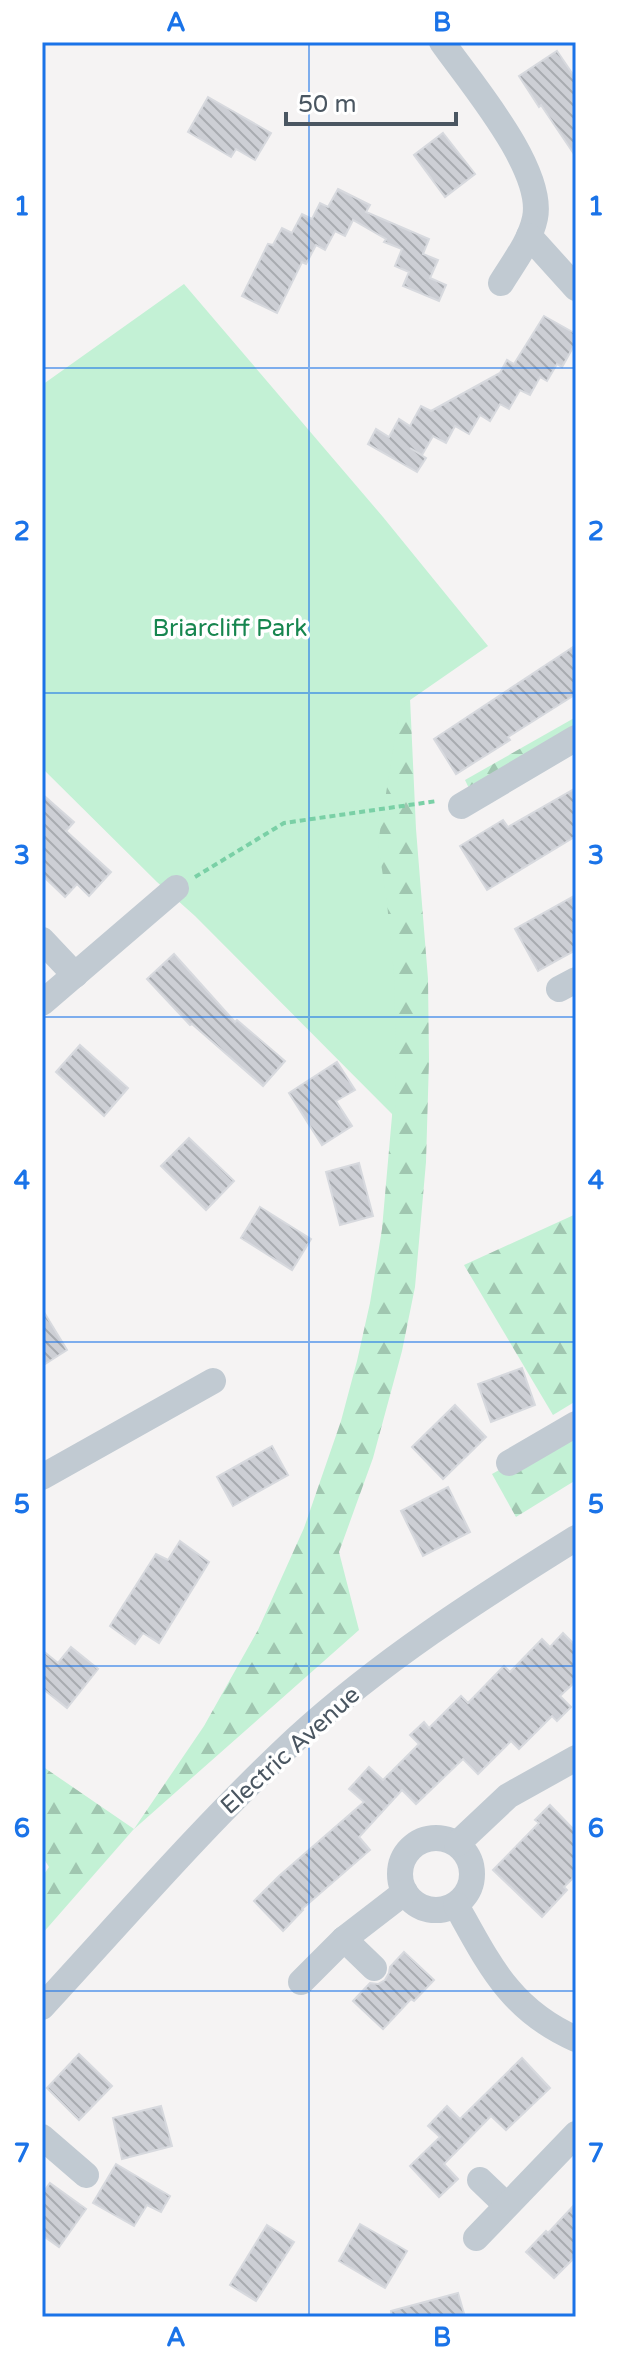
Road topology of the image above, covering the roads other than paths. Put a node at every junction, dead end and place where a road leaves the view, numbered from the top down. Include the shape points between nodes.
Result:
1 (442, 42) edge
2 (529, 236) junction
3 (501, 283) dead end
4 (576, 288) edge
5 (576, 738) edge
6 (461, 806) road end
7 (176, 888) road end
8 (42, 940) edge
9 (75, 975) junction
10 (42, 1003) edge
11 (213, 1381) dead end
12 (576, 1424) edge
13 (509, 1463) dead end
14 (42, 1477) edge
15 (576, 1538) edge
16 (576, 1758) edge
17 (457, 1844) junction
18 (405, 1892) junction
19 (456, 1905) junction
20 (344, 1939) junction
21 (374, 1968) dead end
22 (301, 1982) dead end
23 (42, 2007) edge
24 (576, 2039) edge
25 (576, 2134) edge
26 (42, 2137) edge
27 (86, 2175) dead end
28 (480, 2180) dead end
29 (506, 2205) junction
30 (476, 2238) dead end

1 - 2 street via 520,153 535,200
2 - 3 street
2 - 4 street
5 - 6 street
7 - 9 street
8 - 9 street
9 - 10 street
11 - 14 street
12 - 13 street
15 - 23 street, Electric Avenue via 412,1644 298,1738 230,1803
16 - 17 street via 508,1796
17 - 18 street via 436,1838 416,1844 402,1861
17 - 19 street via 471,1863 472,1875
18 - 19 street via 411,1901 433,1910
18 - 20 street
19 - 24 street via 500,1981 540,2021
20 - 21 street
20 - 22 street
25 - 29 street
26 - 27 street
28 - 29 street
29 - 30 street

